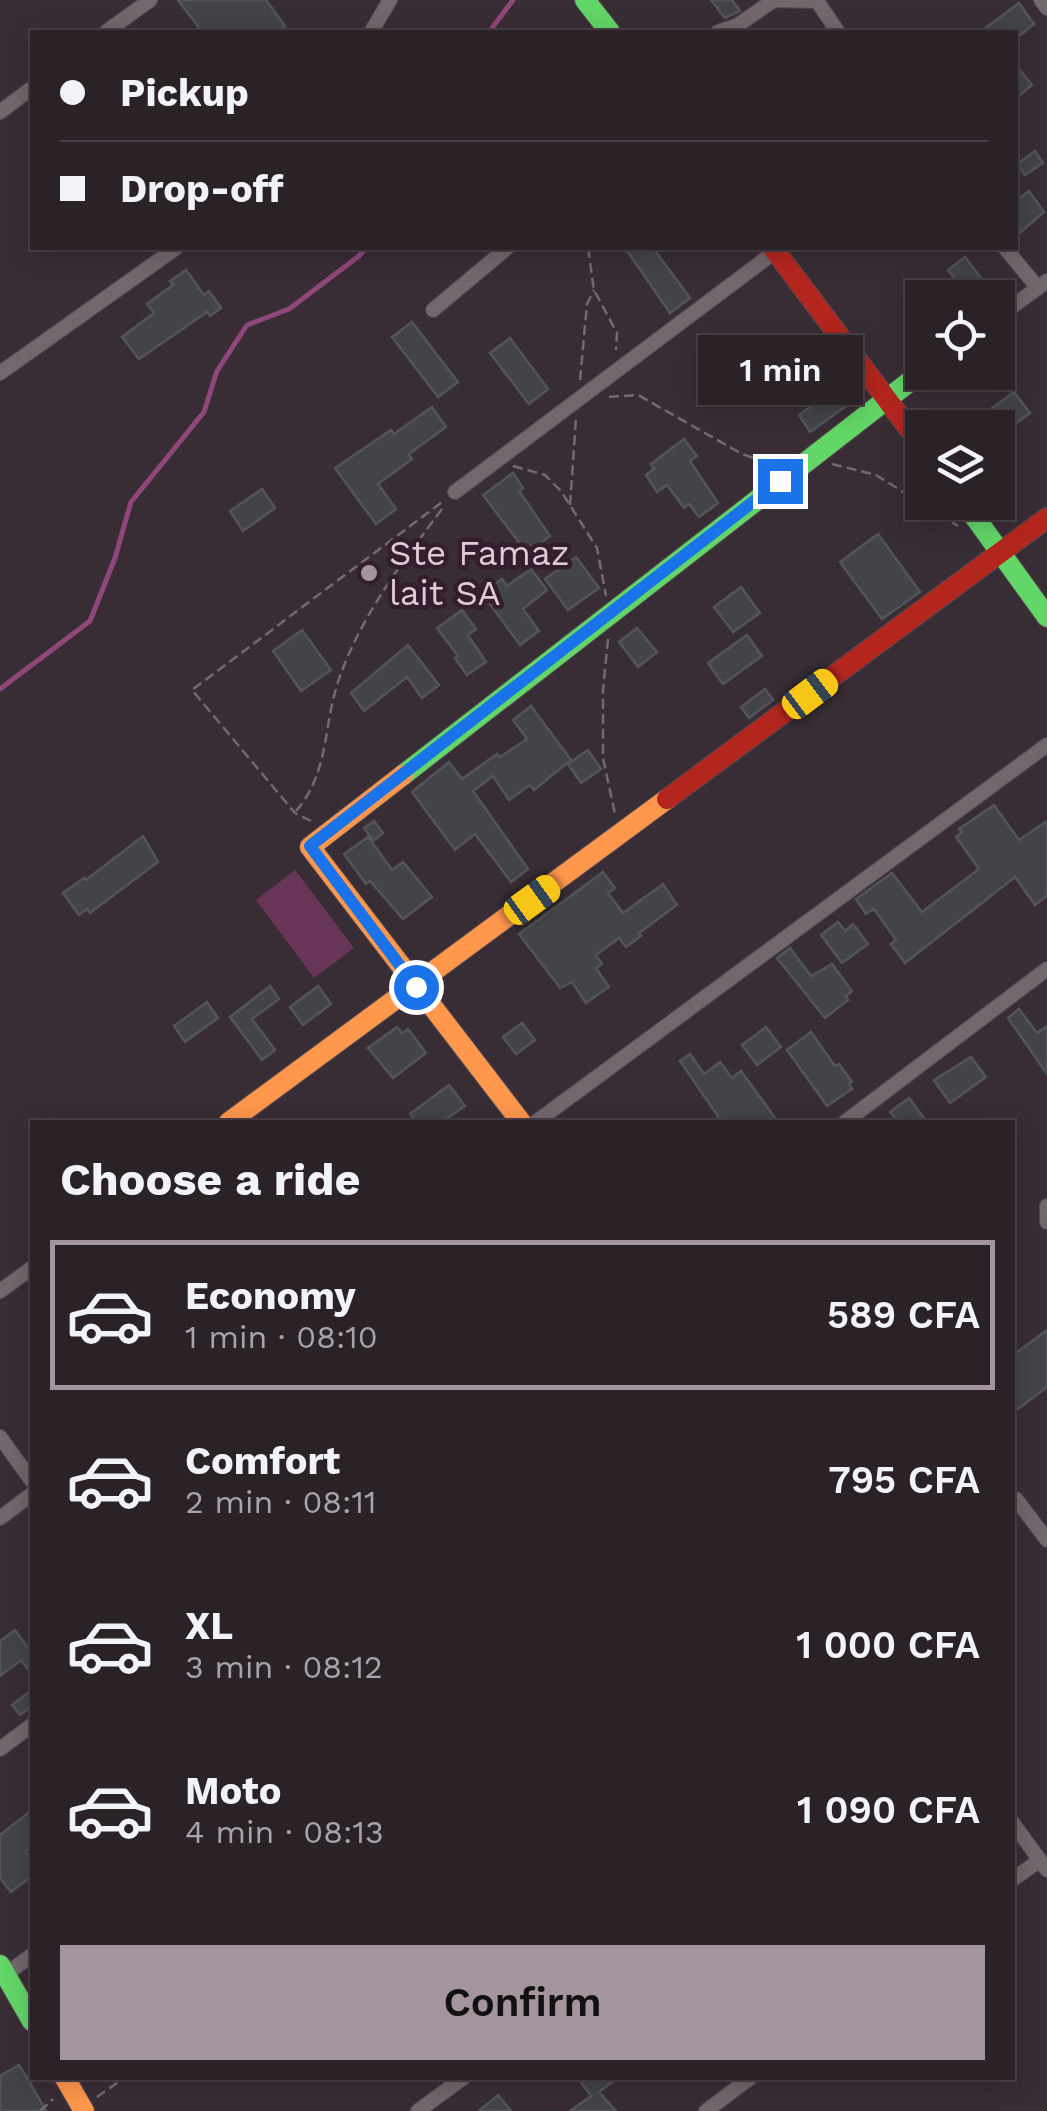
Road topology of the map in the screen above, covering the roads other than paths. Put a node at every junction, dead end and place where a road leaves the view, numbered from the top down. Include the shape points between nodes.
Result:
1 (150, 0) edge
2 (390, 0) edge
3 (585, 0) edge
4 (1040, 0) edge
5 (1047, 8) edge
6 (109, 30) edge
7 (372, 30) edge
8 (608, 30) edge
9 (724, 30) edge
10 (837, 30) edge
11 (30, 90) edge
12 (0, 112) edge
13 (173, 250) edge
14 (505, 250) edge
15 (773, 250) edge
16 (775, 250) edge
17 (1008, 250) edge
18 (1042, 285) edge
19 (1015, 305) edge
20 (433, 310) dead end
21 (0, 373) edge
22 (905, 385) edge
23 (887, 398) junction
24 (905, 423) edge
25 (455, 492) road end
26 (1047, 518) edge
27 (977, 520) edge
28 (1000, 553) junction
29 (1047, 618) edge
30 (1047, 746) edge
31 (1047, 968) edge
32 (416, 987) junction
33 (232, 1120) edge
34 (519, 1120) edge
35 (539, 1120) edge
36 (848, 1120) edge
37 (1047, 1206) edge
38 (1047, 1222) edge
39 (30, 1269) edge
40 (0, 1291) edge
41 (0, 1437) edge
42 (30, 1477) edge
43 (1016, 1499) dead end
44 (30, 1500) edge
45 (0, 1518) edge
46 (1047, 1540) edge
47 (30, 1726) edge
48 (0, 1749) edge
49 (1015, 1826) edge
50 (1043, 1865) edge
51 (1015, 1879) edge
52 (30, 1957) edge
53 (3, 1970) edge
54 (30, 2018) edge
55 (66, 2080) edge
56 (459, 2080) edge
57 (747, 2080) edge
58 (83, 2109) edge
59 (418, 2111) edge
60 (706, 2111) edge

1 - 6 street
2 - 7 street
3 - 8 street
4 - 5 street
9 - 10 street via 774,0 817,1
11 - 12 street
13 - 21 street
14 - 20 street
15 - 25 street
16 - 23 street
17 - 18 street
18 - 19 street
22 - 23 street
23 - 24 street
23 - 32 street via 310,846
26 - 28 street
27 - 28 street
28 - 29 street
28 - 32 street
30 - 35 street
31 - 36 street
32 - 33 street
32 - 34 street
37 - 38 street
39 - 40 street
41 - 42 street
43 - 46 street
44 - 45 street
47 - 48 street
49 - 50 street
50 - 51 street
52 - 53 street
53 - 54 street
55 - 58 street
56 - 59 street
57 - 60 street

